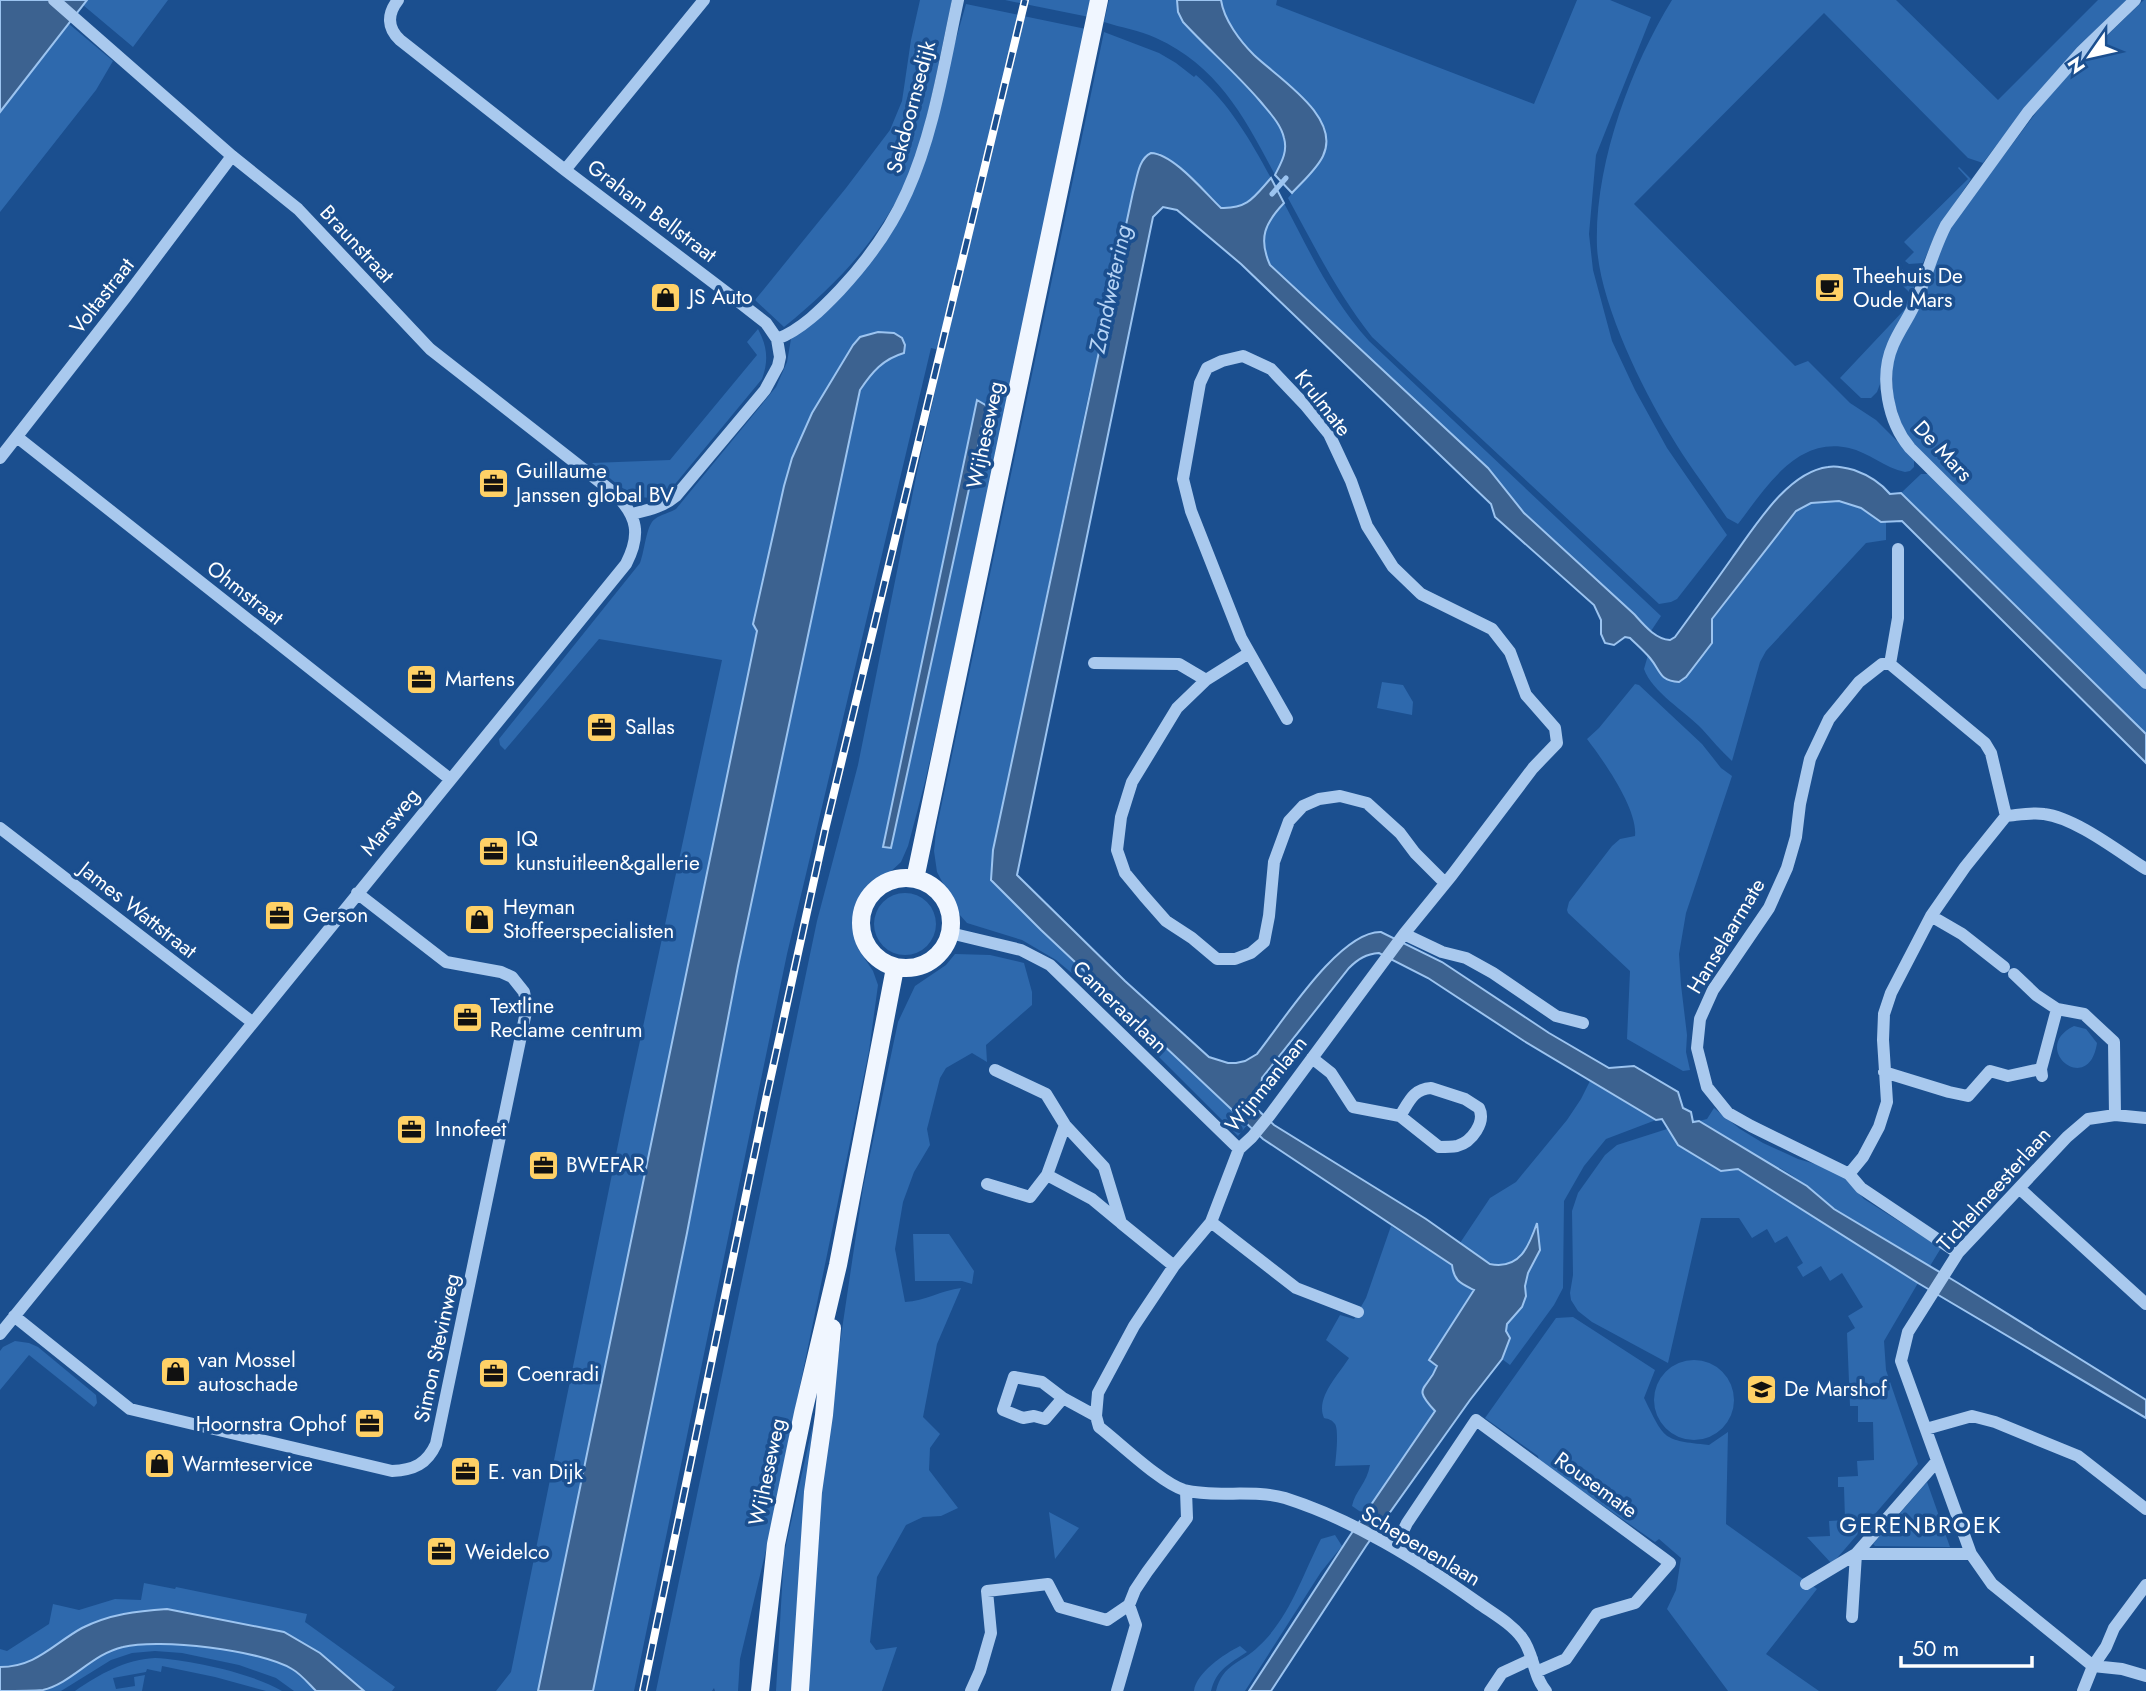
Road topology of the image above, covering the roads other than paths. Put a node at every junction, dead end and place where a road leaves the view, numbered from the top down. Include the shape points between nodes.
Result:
1 (54, 0) edge
2 (398, 0) edge
3 (704, 0) edge
4 (958, 0) edge
5 (1099, 0) edge
6 (2135, 0) edge
7 (232, 156) junction
8 (565, 170) junction
9 (777, 339) junction
10 (17, 437) junction
11 (0, 458) edge
12 (632, 514) junction
13 (1898, 549) dead end
14 (1248, 653) junction
15 (1094, 663) dead end
16 (1890, 663) junction
17 (1206, 680) junction
18 (2146, 682) edge
19 (1287, 719) dead end
20 (1557, 743) joint
21 (450, 779) junction
22 (2006, 816) junction
23 (0, 828) edge
24 (2146, 869) edge
25 (915, 879) junction
26 (1445, 883) junction
27 (357, 893) junction
28 (1931, 916) junction
29 (950, 933) junction
30 (1403, 936) junction
31 (895, 968) junction
32 (2057, 1009) junction
33 (252, 1022) junction
34 (1583, 1023) dead end
35 (1312, 1058) junction
36 (995, 1070) dead end
37 (1884, 1072) junction
38 (2115, 1115) junction
39 (1400, 1116) junction
40 (2146, 1118) edge
41 (1065, 1125) junction
42 (1239, 1149) junction
43 (1849, 1174) junction
44 (1047, 1175) junction
45 (987, 1184) dead end
46 (2019, 1188) junction
47 (1211, 1222) junction
48 (1121, 1223) junction
49 (1958, 1253) junction
50 (838, 1265) junction
51 (1174, 1266) junction
52 (2146, 1304) edge
53 (1358, 1312) dead end
54 (13, 1317) junction
55 (0, 1334) edge
56 (1063, 1398) junction
57 (1096, 1416) junction
58 (1926, 1429) junction
59 (1937, 1461) junction
60 (1186, 1490) junction
61 (2146, 1509) edge
62 (1389, 1545) junction
63 (1856, 1554) junction
64 (1971, 1554) junction
65 (1806, 1584) dead end
66 (2146, 1585) edge
67 (1129, 1605) junction
68 (1852, 1617) dead end
69 (1534, 1666) junction
70 (2093, 1666) junction
71 (2146, 1676) edge
72 (760, 1691) edge
73 (800, 1691) edge
74 (971, 1691) edge
75 (1117, 1691) edge
76 (1490, 1691) edge
77 (1546, 1691) edge
78 (2083, 1691) edge

1 - 7 street, Braunstraat
2 - 8 street, Graham Bellstraat via 389,18 395,36
3 - 8 street, Graham Bellstraat
4 - 9 street, Sekdoornsedijk via 925,141 893,220 832,298 794,331
5 - 25 main road, Wijheseweg
6 - 18 street, De Mars via 2028,112 1946,225 1911,314 1893,344 1887,370 1893,422 1904,441
7 - 10 street, Voltastraat
7 - 12 street, Braunstraat via 298,209 430,349 614,493
8 - 9 street, Graham Bellstraat via 766,323
9 - 12 street via 778,366 765,390 676,496 656,508
10 - 11 street, Voltastraat
10 - 21 street, Ohmstraat
12 - 21 street, Marsweg via 636,536 626,564
13 - 16 street via 1898,618
14 - 17 street
14 - 19 street, Krulmate
14 - 20 street, Krulmate via 1191,511 1183,479 1200,383 1207,368 1243,356 1271,369 1329,434 1367,526 1393,568 1422,594 1492,629 1510,652 1526,695 1555,728
15 - 17 street via 1179,664
16 - 22 street via 1985,743
16 - 43 street, Hanselaarmate via 1859,682 1829,719 1811,759 1796,837 1779,889 1713,990 1700,1019 1697,1048 1707,1087 1728,1113
17 - 26 street via 1177,708 1132,782 1121,817 1117,850 1125,873 1166,921 1217,959 1235,960 1251,953 1264,942 1274,862 1289,821 1303,806 1340,796 1367,803
20 - 26 street, Wijnmanlaan via 1532,768
21 - 27 street, Marsweg
22 - 24 street via 2042,813 2058,817
22 - 28 street
23 - 33 street, James Wattstraat
25 - 29 main road via 944,899
25 - 31 main road via 884,883 863,906 862,937 869,951
26 - 30 street, Wijnmanlaan
27 - 33 street, Marsweg
27 - 54 street, Simon Stevinweg via 446,962 512,977 527,1007 436,1444 426,1460 407,1471 392,1471 130,1409
28 - 32 street via 1962,934
28 - 37 street via 1884,1014
29 - 31 main road via 940,952 923,965
29 - 42 street, Cameraarlaan via 1021,950 1050,965
30 - 34 street via 1466,958 1556,1016
30 - 35 street, Wijnmanlaan
31 - 50 main road, Wijheseweg
32 - 37 street via 2041,1073 2008,1076 1990,1071 1968,1096
32 - 38 street via 2084,1014 2114,1042
33 - 54 street, Marsweg
35 - 39 street via 1331,1073 1353,1107
35 - 42 street, Wijnmanlaan
36 - 41 street via 1046,1094
37 - 43 street via 1887,1102 1879,1127
38 - 40 street, Tichelmeesterlaan
38 - 46 street, Tichelmeesterlaan via 2088,1119
39 - 39 street via 1414,1094 1431,1088 1474,1103 1481,1113 1469,1140 1439,1147
41 - 44 street
41 - 48 street via 1104,1167
42 - 47 street, Wijnmanlaan
43 - 49 street, Hanselaarmate via 1861,1188
44 - 45 street via 1030,1197
44 - 48 street via 1092,1199
46 - 49 street, Tichelmeesterlaan
46 - 52 street
47 - 51 street, Wijnmanlaan
47 - 53 street via 1296,1288
48 - 51 street
49 - 58 street, Tichelmeesterlaan via 1908,1332 1901,1361
50 - 72 main road, Wijheseweg via 776,1544
50 - 73 main road, Wijheseweg via 813,1492
51 - 57 street via 1134,1326 1098,1394
54 - 55 street, Marsweg
56 - 56 street, Schepenenlaan via 1045,1419 1023,1418 1003,1410 1014,1377 1042,1382
56 - 57 street, Schepenenlaan
57 - 60 street, Schepenenlaan via 1109,1435 1170,1484
58 - 59 street, Tichelmeesterlaan
58 - 61 street via 1972,1416 1995,1422 2078,1456
59 - 63 street
59 - 64 street, Tichelmeesterlaan
60 - 62 street, Schepenenlaan via 1282,1497
60 - 67 street via 1187,1518
62 - 69 street, Schepenenlaan via 1509,1625 1524,1639
62 - 69 street, Rousemate via 1476,1420 1670,1563 1635,1603 1597,1614 1566,1659
63 - 64 street
63 - 65 street
63 - 68 street
64 - 70 street, Tichelmeesterlaan via 1992,1584
66 - 70 street
67 - 74 street via 1107,1620 1060,1607 1048,1584 987,1591 991,1633
67 - 75 street via 1136,1625
69 - 76 street via 1502,1673
69 - 77 street, Schepenenlaan
70 - 71 street
70 - 78 street

